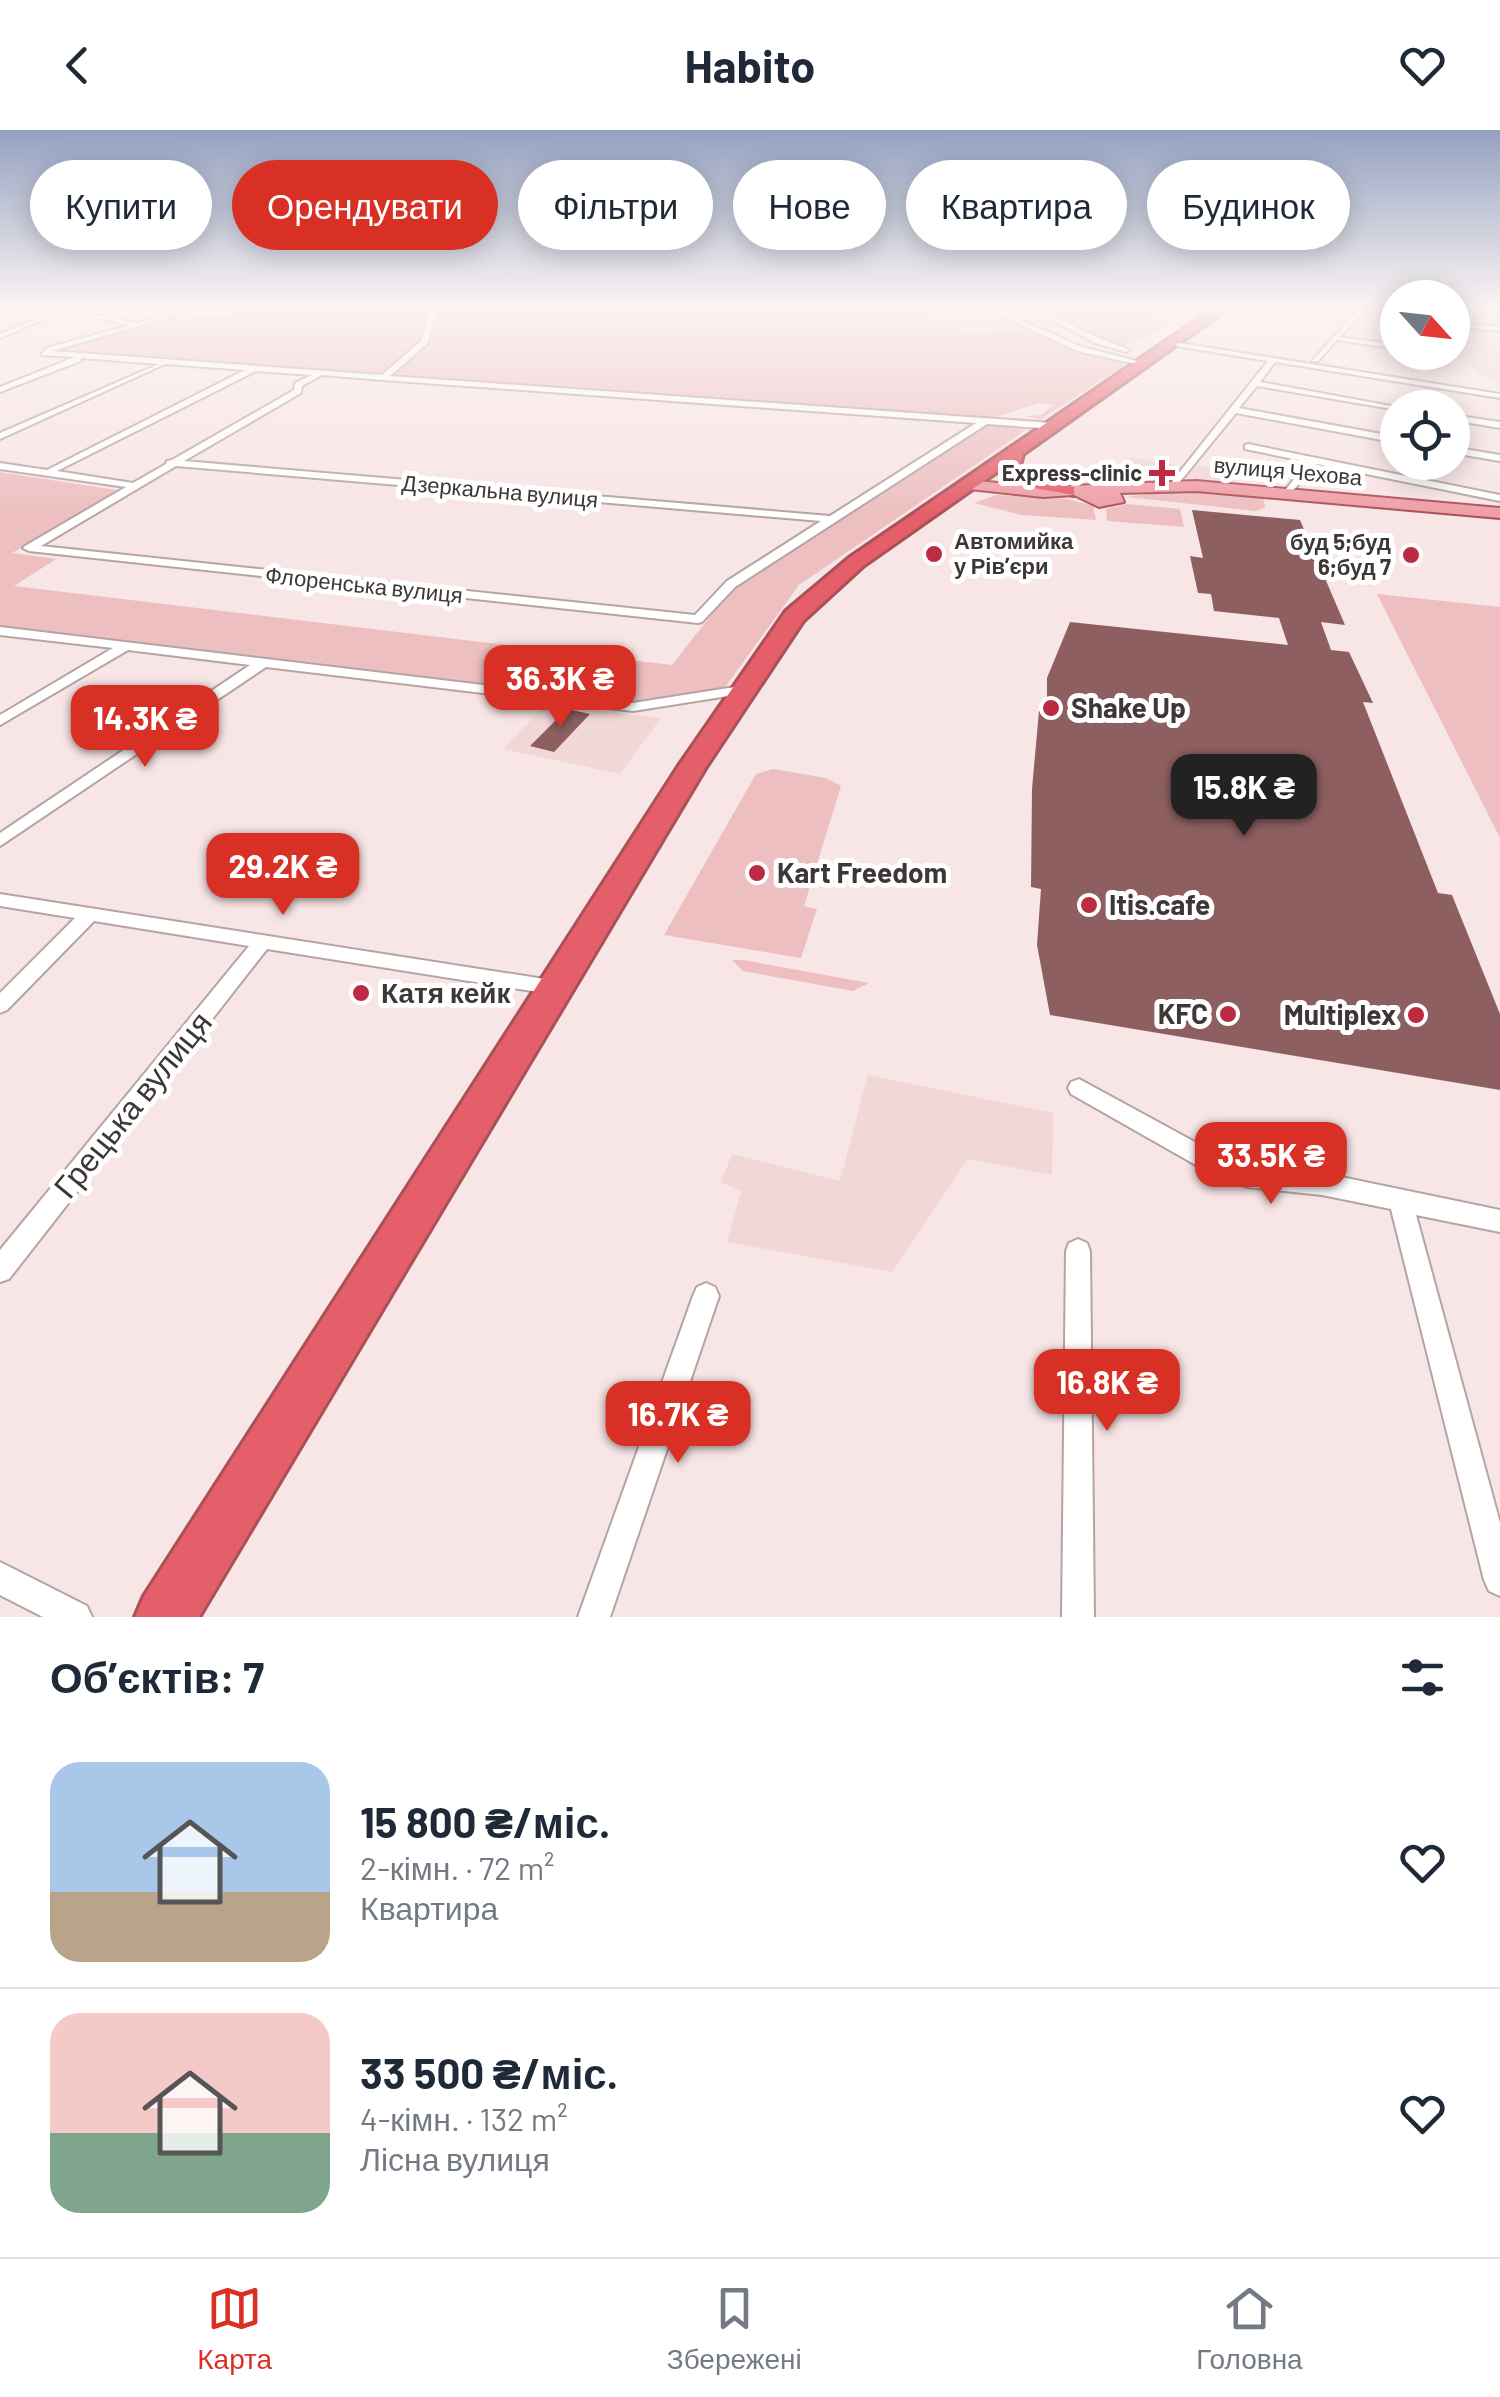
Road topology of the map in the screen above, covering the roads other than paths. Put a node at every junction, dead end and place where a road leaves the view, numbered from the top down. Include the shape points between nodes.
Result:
1 (34, 376) edge
2 (137, 376) edge
3 (238, 376) edge
4 (315, 376) edge
5 (358, 376) edge
6 (1123, 376) edge
7 (1261, 376) edge
8 (1389, 376) edge
9 (1412, 376) edge
10 (383, 378) joint
11 (1256, 383) junction
12 (0, 390) edge
13 (1500, 392) edge
14 (1380, 405) edge
15 (1235, 410) junction
16 (1470, 420) edge
17 (984, 421) junction
18 (1500, 425) edge
19 (1053, 426) junction
20 (0, 436) edge
21 (1380, 437) edge
22 (1248, 447) dead end
23 (1470, 453) edge
24 (1014, 454) junction
25 (1500, 458) edge
26 (1314, 460) junction
27 (170, 463) junction
28 (0, 466) edge
29 (50, 471) junction
30 (966, 485) junction
31 (130, 486) junction
32 (1174, 486) junction
33 (1067, 491) junction
34 (1042, 492) junction
35 (1106, 493) junction
36 (1288, 494) junction
37 (1500, 498) edge
38 (1500, 512) edge
39 (830, 518) junction
40 (0, 631) edge
41 (126, 646) junction
42 (264, 662) junction
43 (741, 690) junction
44 (0, 721) edge
45 (0, 840) edge
46 (0, 900) edge
47 (89, 914) junction
48 (264, 940) junction
49 (558, 988) junction
50 (0, 1004) edge
51 (1079, 1088) dead end
52 (1402, 1203) junction
53 (1500, 1221) edge
54 (1078, 1251) dead end
55 (0, 1270) edge
56 (706, 1296) dead end
57 (0, 1578) edge
58 (1500, 1580) edge
59 (76, 1617) edge
60 (164, 1617) edge
61 (594, 1617) edge
62 (1078, 1617) edge

1 - 12 street
2 - 20 street
3 - 29 street
4 - 27 street
5 - 10 street
6 - 19 highway
7 - 11 street
8 - 13 street
9 - 13 street
10 - 17 street
11 - 14 street
11 - 15 street
15 - 21 street
15 - 32 street
16 - 18 street
17 - 19 street
17 - 39 street
19 - 24 highway
22 - 26 street
23 - 25 street
24 - 30 highway
24 - 33 highway via 1010,470 1016,478
26 - 36 street
26 - 37 street
27 - 31 street
27 - 39 street, Дзеркальна вулиця
28 - 29 street
29 - 31 street
30 - 34 main road
30 - 43 highway via 822,588
31 - 39 street, Флоренська вулиця via 30,548 698,619 731,584
32 - 35 main road, вулиця Чехова
32 - 36 main road, вулиця Чехова
33 - 34 main road
33 - 35 main road
34 - 35 main road
36 - 38 main road, вулиця Чехова
40 - 41 street
41 - 42 street
41 - 44 street
42 - 43 street via 633,707
42 - 45 street
43 - 49 highway
46 - 47 street
47 - 48 street
47 - 50 street
48 - 49 street
48 - 55 street, Грецька вулиця
49 - 60 highway
51 - 52 street via 1233,1172
52 - 53 street
52 - 58 street
54 - 62 street
56 - 61 street
57 - 59 street

